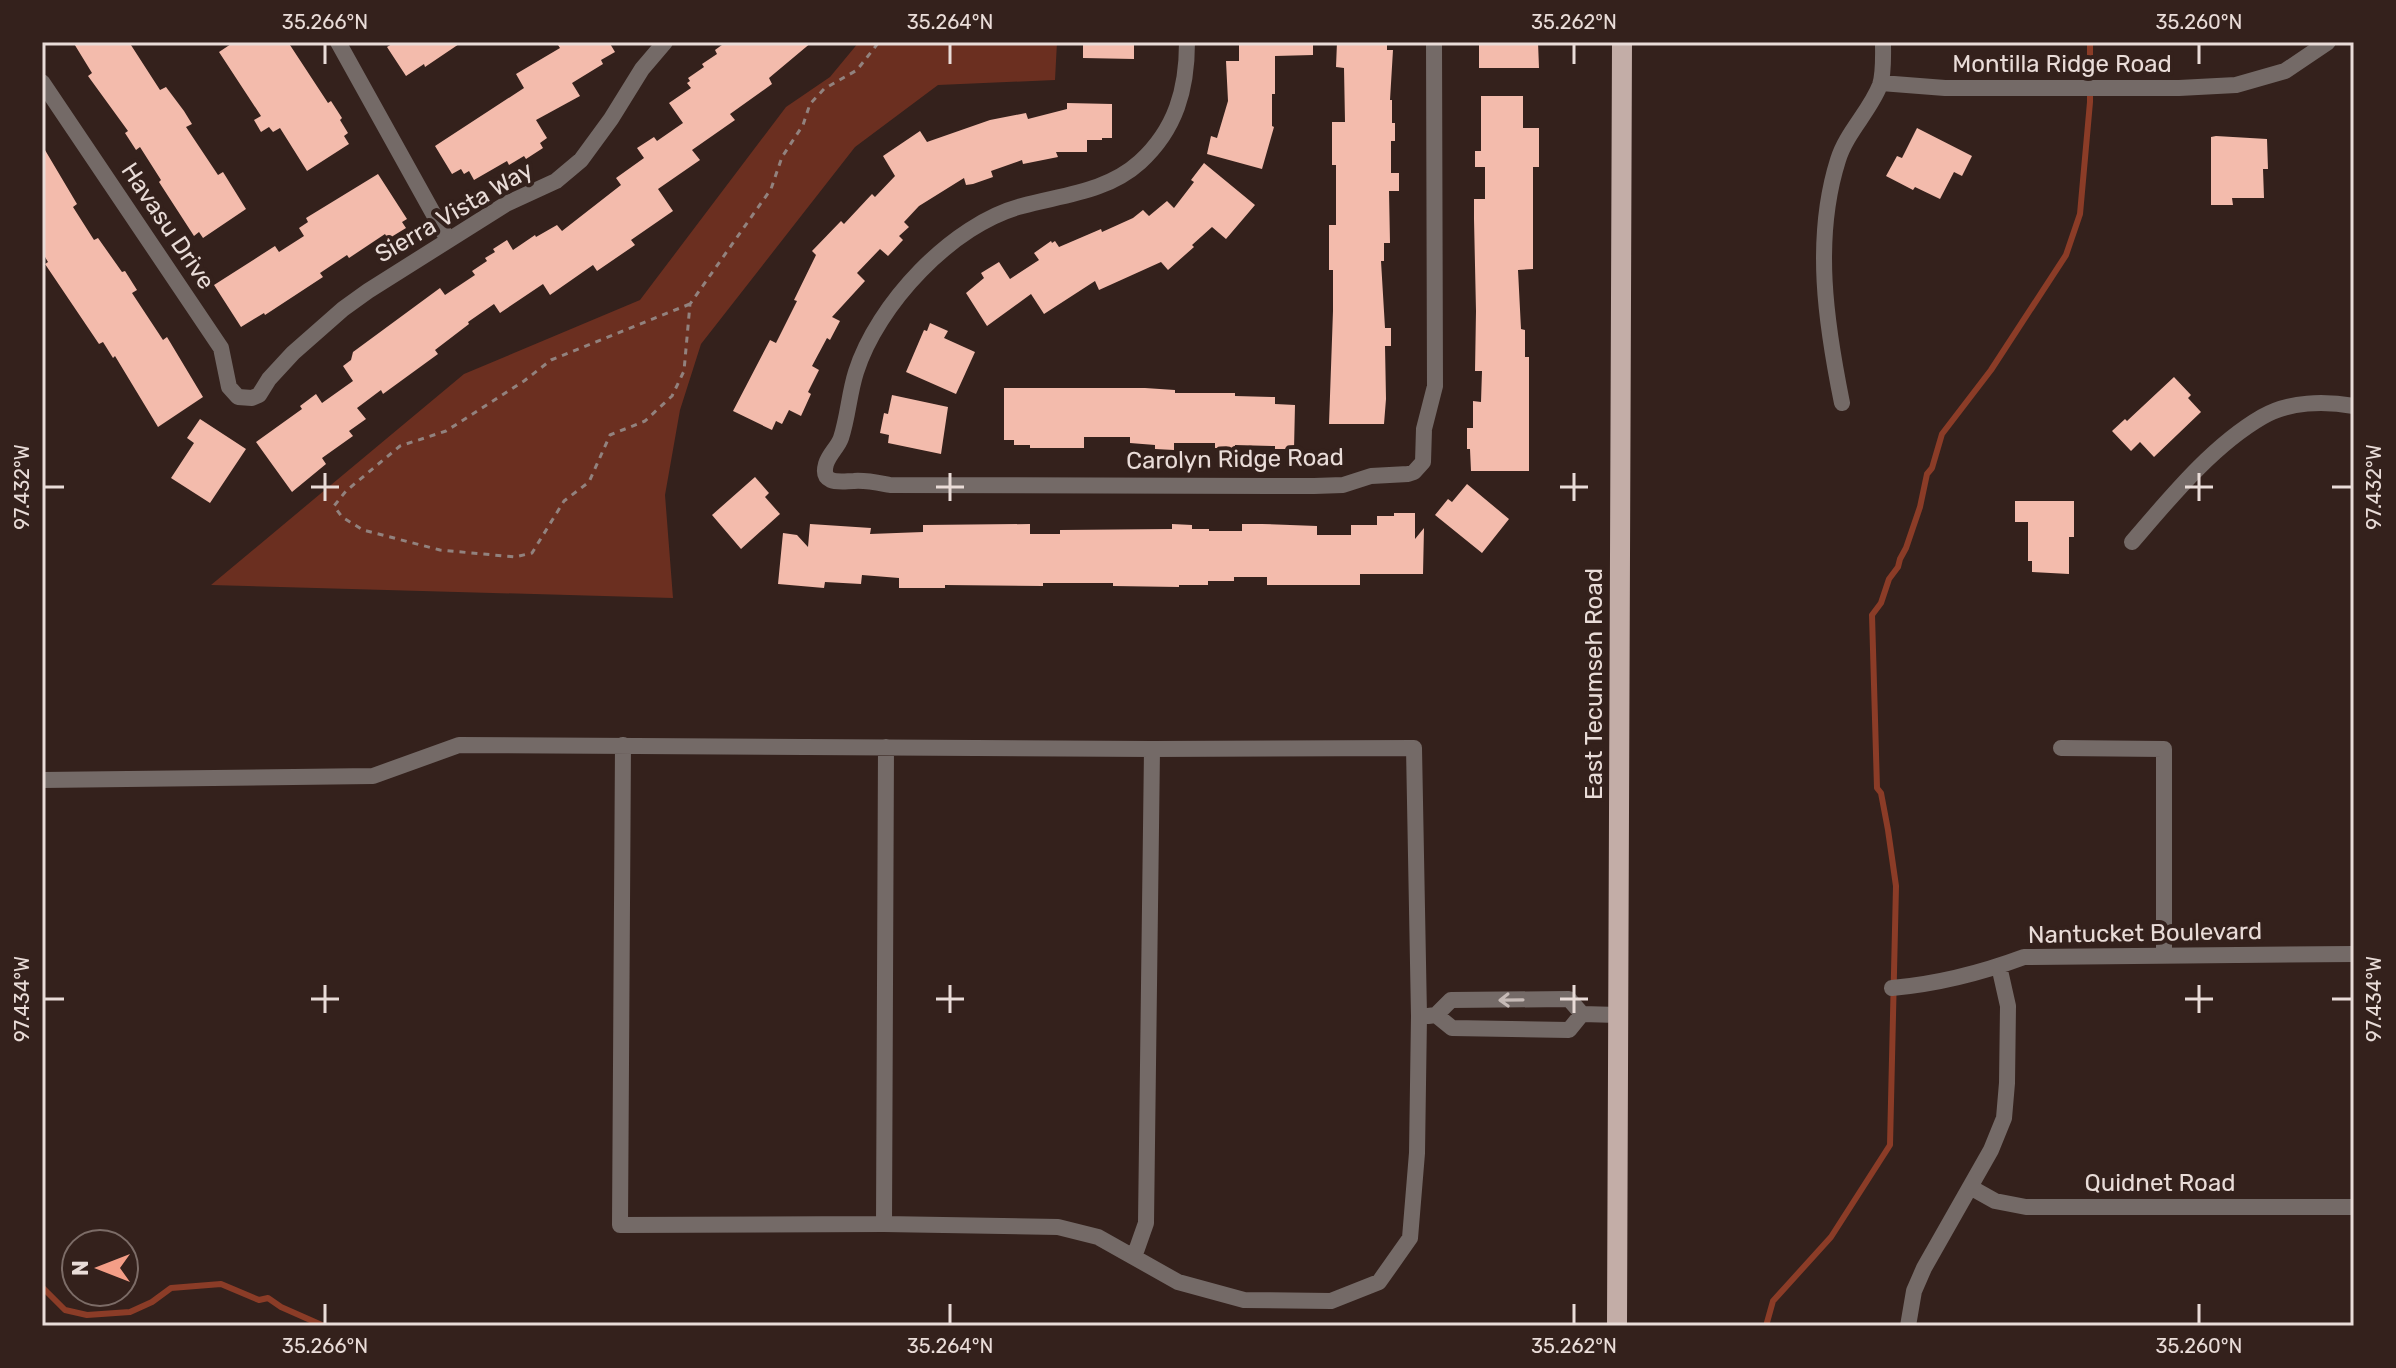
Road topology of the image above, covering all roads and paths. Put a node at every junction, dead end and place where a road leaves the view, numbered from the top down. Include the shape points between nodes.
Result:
1 (338, 42) edge
2 (665, 42) edge
3 (879, 42) edge
4 (1187, 42) edge
5 (1434, 42) edge
6 (1622, 42) edge
7 (1883, 42) edge
8 (2328, 42) edge
9 (42, 82) edge
10 (1881, 83) junction
11 (448, 240) junction
12 (690, 304) junction
13 (244, 398) joint
14 (1842, 403) dead end
15 (2354, 406) edge
16 (2132, 542) dead end
17 (623, 745) junction
18 (886, 747) junction
19 (2061, 748) dead end
20 (1152, 749) junction
21 (42, 780) edge
22 (2354, 954) edge
23 (2164, 955) junction
24 (1999, 966) junction
25 (1892, 988) dead end
26 (1582, 1014) junction
27 (1618, 1015) junction
28 (1427, 1016) junction
29 (1970, 1187) junction
30 (2354, 1207) edge
31 (884, 1224) junction
32 (1134, 1257) junction
33 (1617, 1326) edge
34 (1908, 1326) edge

1 - 11 street
2 - 11 street, Sierra Vista Way via 581,160 556,181
3 - 12 path via 857,70 810,104 771,189
4 - 5 street, Carolyn Ridge Road via 1181,101 1165,133 1141,162 1115,180 1018,206 971,228 931,259 903,292 873,333 856,371 841,439 826,464 829,478 839,484 890,485 1314,486 1414,472 1423,462 1424,429 1435,386
6 - 27 main road, East Tecumseh Road
7 - 10 street
8 - 10 street, Montilla Ridge Road via 2285,71 2236,85 1945,88
9 - 13 street, Havasu Drive via 221,348 229,387
10 - 14 street via 1838,158 1826,217 1824,282
11 - 13 street, Sierra Vista Way via 343,309 293,353 259,395
12 - 12 path via 551,360 446,431 400,446 334,506 363,530 440,550 515,557 532,553 564,501 589,482 610,435 645,421 672,396 684,371
15 - 16 street via 2294,405 2264,415 2189,477
17 - 18 street
17 - 21 street via 459,745 373,776
17 - 31 street via 620,1225
18 - 20 street
18 - 31 street
19 - 23 street via 2164,749
20 - 28 street via 1414,748
20 - 32 street via 1146,1223
22 - 23 street, Nantucket Boulevard
23 - 24 street, Nantucket Boulevard via 2024,957
24 - 25 street, Nantucket Boulevard
24 - 29 street via 2008,1006 2006,1104 2000,1132
26 - 27 street
26 - 28 street via 1569,1030 1452,1028
26 -> 28 street via 1569,999 1451,1000
27 - 33 main road, East Tecumseh Road
28 - 32 street via 1410,1238 1379,1282 1331,1301 1244,1300 1178,1282
29 - 30 street, Quidnet Road via 1995,1201 2026,1207
29 - 34 street via 1924,1268
31 - 32 street via 1058,1227 1098,1237

